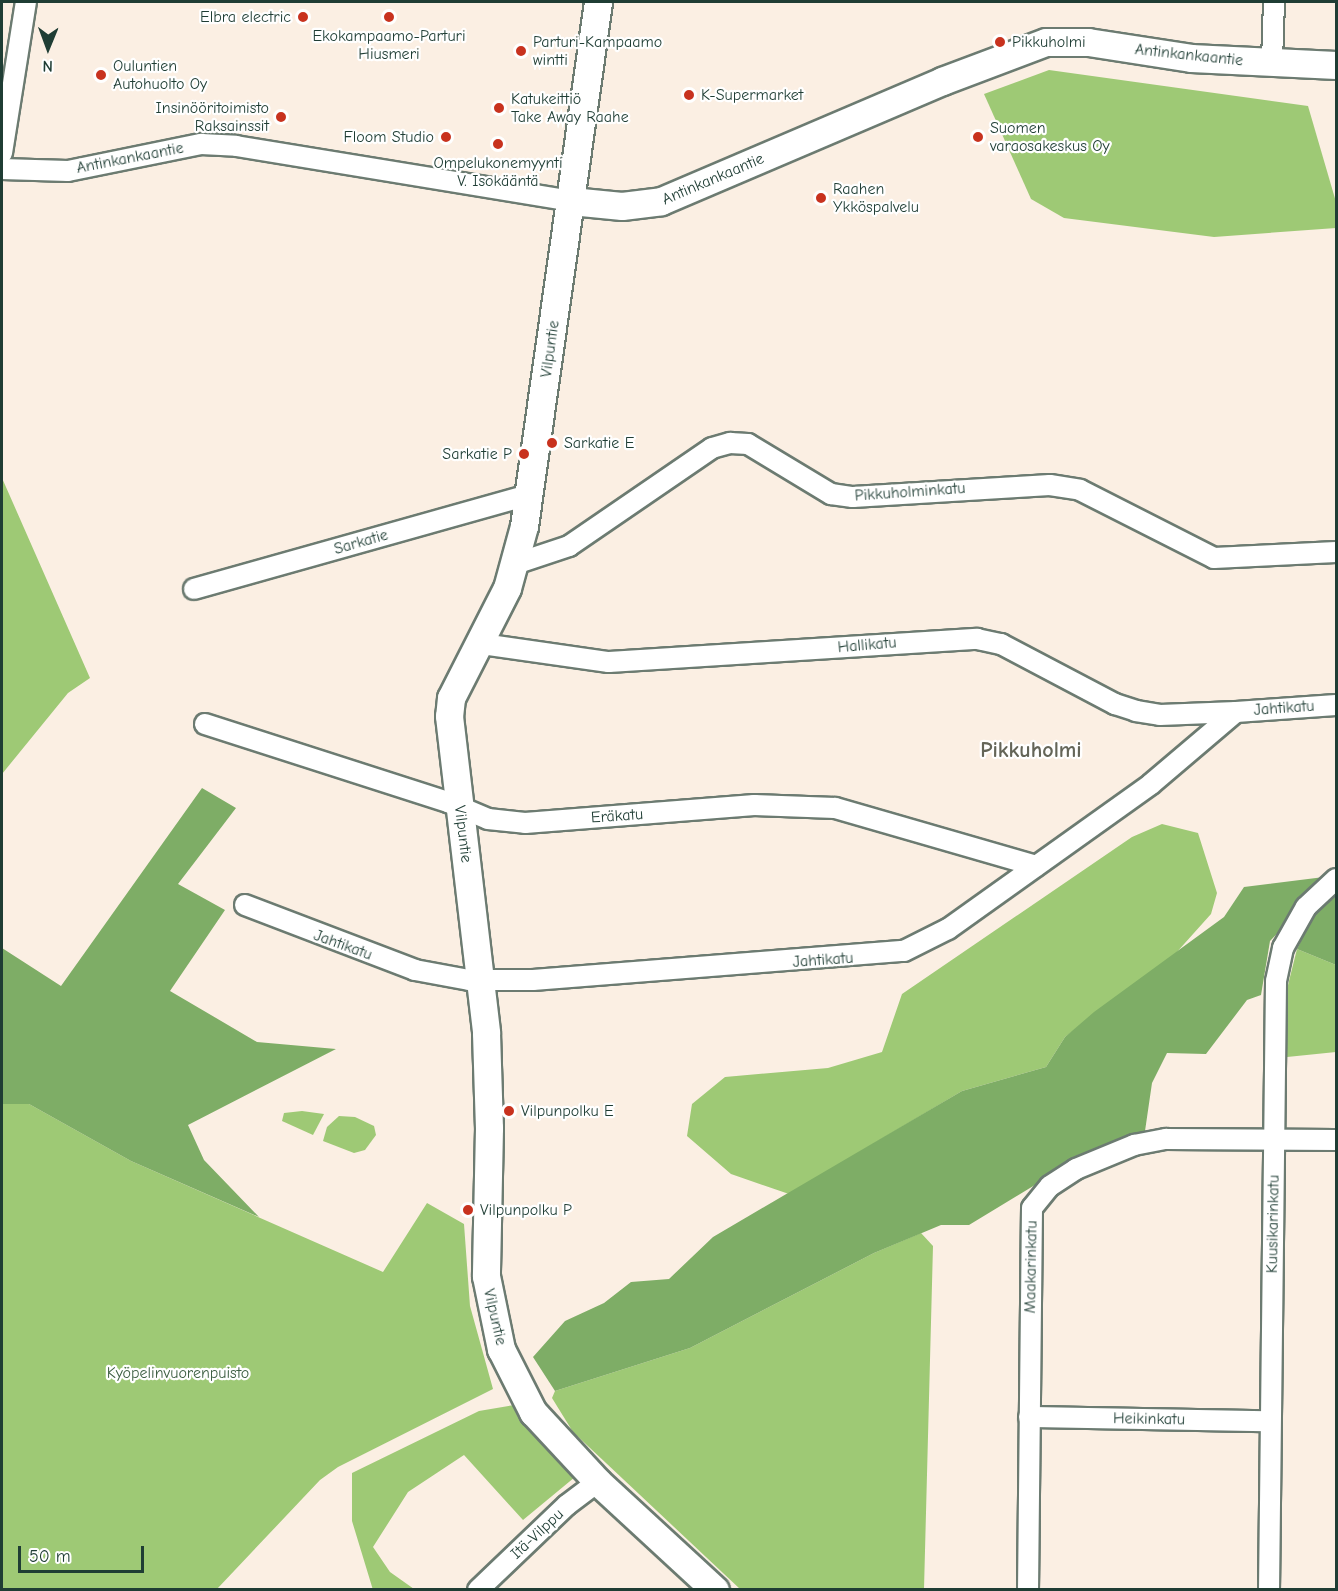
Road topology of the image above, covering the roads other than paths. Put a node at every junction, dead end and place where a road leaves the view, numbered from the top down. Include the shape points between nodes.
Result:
1 (26, 2) edge
2 (1274, 2) edge
3 (596, 5) edge
4 (1272, 62) junction
5 (1336, 65) edge
6 (2, 153) edge
7 (2, 169) edge
8 (570, 201) junction
9 (528, 495) junction
10 (1336, 552) edge
11 (515, 564) junction
12 (194, 589) dead end
13 (482, 644) junction
14 (1336, 705) edge
15 (1236, 712) junction
16 (205, 724) dead end
17 (460, 807) junction
18 (1036, 866) junction
19 (1336, 879) edge
20 (245, 905) dead end
21 (481, 981) junction
22 (1275, 1139) junction
23 (1336, 1140) edge
24 (1029, 1417) junction
25 (1270, 1421) junction
26 (598, 1482) junction
27 (478, 1590) edge
28 (715, 1590) edge
29 (1028, 1590) edge
30 (1269, 1590) edge

1 - 6 street
2 - 4 street
3 - 8 street, Vilpuntie
4 - 5 street, Antinkankaantie
4 - 8 street, Antinkankaantie via 1191,58 1088,42 1046,42 963,72 661,201 622,206
7 - 8 street, Antinkankaantie via 68,171 201,144 237,146
8 - 9 street, Vilpuntie
9 - 11 street, Vilpuntie
9 - 12 street, Sarkatie
10 - 11 street, Pikkuholminkatu via 1214,558 1080,490 1050,485 854,497 831,494 748,444 730,443 712,448 569,546
11 - 13 street, Vilpuntie
13 - 15 street, Hallikatu via 609,662 977,639 1001,644 1115,704 1136,711 1160,715
13 - 17 street, Vilpuntie via 451,698 449,716
14 - 15 street, Jahtikatu
15 - 18 street, Jahtikatu via 1151,784
16 - 17 street, Eräkatu
17 - 18 street, Eräkatu via 488,819 525,823 754,806 835,808
17 - 21 street, Vilpuntie
18 - 21 street, Jahtikatu via 941,933 904,951 806,962
19 - 22 street, Kuusikarinkatu via 1306,908 1283,948 1276,981
20 - 21 street, Jahtikatu via 415,970
21 - 26 street, Vilpuntie via 489,1089 486,1276 493,1322 527,1404
22 - 23 street, Maakarinkatu
22 - 24 street, Maakarinkatu via 1166,1139 1134,1145 1076,1169 1050,1186 1032,1208
22 - 25 street, Kuusikarinkatu
24 - 25 street, Heikinkatu
24 - 29 street, Maakarinkatu
25 - 30 street, Kuusikarinkatu
26 - 27 street, Itä-Vilppu via 567,1505
26 - 28 street, Vilpuntie

